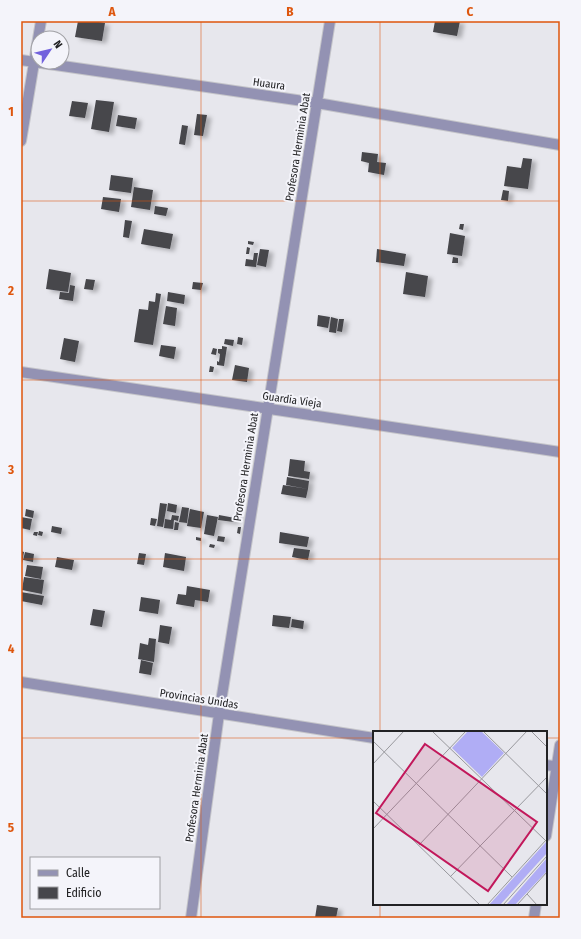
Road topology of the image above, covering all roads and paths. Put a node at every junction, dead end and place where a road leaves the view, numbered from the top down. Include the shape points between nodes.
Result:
1 (330, 21) edge
2 (70, 67) edge
3 (33, 70) edge
4 (317, 103) junction
5 (21, 141) edge
6 (560, 145) edge
7 (21, 372) edge
8 (268, 408) junction
9 (560, 452) edge
10 (21, 682) edge
11 (219, 714) junction
12 (373, 738) edge
13 (560, 745) edge
14 (547, 765) edge
15 (558, 767) edge
16 (547, 830) edge
17 (536, 905) edge
18 (191, 918) edge
19 (534, 918) edge

1 - 4 street, Profesora Herminia Abat
2 - 4 street, Huaura
3 - 5 street
4 - 6 street, Huaura
4 - 8 street, Profesora Herminia Abat
7 - 8 street, Guardia Vieja
8 - 9 street, Guardia Vieja
8 - 11 street, Profesora Herminia Abat
10 - 11 street, Provincias Unidas
11 - 12 street, Provincias Unidas
11 - 18 street, Profesora Herminia Abat
13 - 15 street
14 - 15 street
15 - 16 street
17 - 19 street

